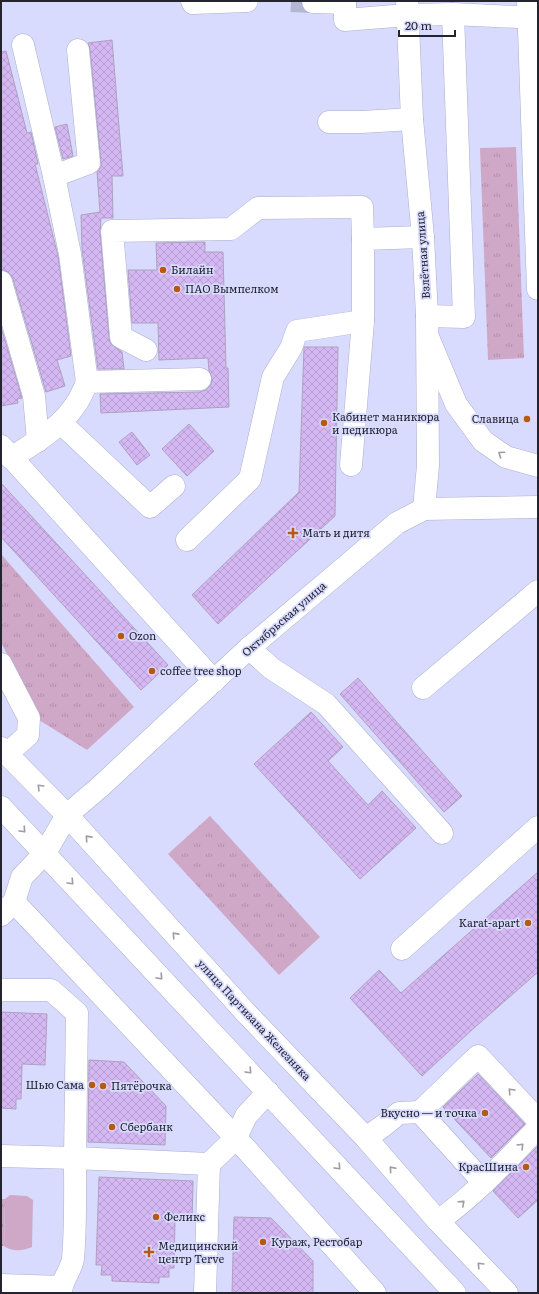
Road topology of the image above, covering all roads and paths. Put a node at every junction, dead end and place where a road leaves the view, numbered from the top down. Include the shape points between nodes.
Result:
1 (247, 1) edge
2 (187, 2) edge
3 (313, 2) dead end
4 (345, 2) edge
5 (407, 8) edge
6 (532, 13) edge
7 (453, 14) junction
8 (23, 45) dead end
9 (78, 50) dead end
10 (412, 119) junction
11 (329, 122) dead end
12 (54, 176) junction
13 (423, 237) junction
14 (363, 239) junction
15 (1, 282) edge
16 (538, 288) edge
17 (363, 321) junction
18 (428, 326) junction
19 (146, 350) dead end
20 (200, 379) dead end
21 (87, 382) junction
22 (61, 423) junction
23 (38, 441) junction
24 (6, 452) edge
25 (351, 465) dead end
26 (538, 466) edge
27 (174, 486) dead end
28 (538, 507) edge
29 (424, 509) junction
30 (187, 540) dead end
31 (538, 592) edge
32 (249, 648) junction
33 (1, 664) edge
34 (214, 682) junction
35 (423, 688) dead end
36 (4, 751) edge
37 (1, 807) edge
38 (67, 815) junction
39 (442, 833) dead end
40 (535, 834) edge
41 (45, 853) junction
42 (5, 909) edge
43 (402, 949) dead end
44 (1, 990) edge
45 (268, 1092) junction
46 (420, 1112) junction
47 (538, 1120) edge
48 (538, 1128) edge
49 (236, 1138) junction
50 (366, 1138) junction
51 (1, 1156) edge
52 (75, 1158) junction
53 (209, 1164) junction
54 (484, 1183) junction
55 (438, 1221) junction
56 (1, 1284) edge
57 (61, 1290) edge
58 (205, 1293) edge
59 (375, 1293) edge
60 (455, 1293) edge
61 (507, 1293) edge

1 - 2 main road
3 - 4 main road
4 - 5 main road via 346,20
5 - 7 main road
5 - 10 main road, Взлётная улица
6 - 7 main road
6 - 16 main road
7 - 18 main road via 464,318
8 - 12 main road
9 - 12 main road via 89,163
10 - 11 main road
10 - 13 main road, Взлётная улица
12 - 21 main road via 70,254
13 - 14 main road
13 - 18 main road, Взлётная улица
14 - 17 main road
14 - 19 main road via 362,207 258,208 231,229 112,231 121,338
15 - 23 main road via 34,396
17 - 25 main road
17 - 30 main road via 297,331 291,348 273,377 250,479
26 -> 18 main road via 506,457 483,441 456,404
18 - 29 main road, Взлётная улица via 428,464
20 - 21 main road
21 - 22 main road via 76,404
22 - 23 main road
22 - 27 main road via 150,507
23 - 24 main road
24 - 34 main road
28 - 29 main road, Октябрьская улица
29 - 32 main road, Октябрьская улица via 397,523
31 - 35 main road
32 - 34 main road, Октябрьская улица
32 - 39 main road via 271,668 326,704
33 - 36 main road via 29,718 28,734
34 - 38 main road, Октябрьская улица
38 -> 36 main road, улица Партизана Железняка
37 -> 41 main road
38 - 41 main road, Октябрьская улица
50 -> 38 main road, улица Партизана Железняка via 248,1016
40 - 43 main road
41 - 42 main road, Октябрьская улица via 22,877
41 -> 45 main road
42 - 49 main road
44 - 52 main road via 51,990 77,1013
45 - 49 main road via 246,1116
45 -> 60 main road
47 -> 46 main road via 478,1056
46 - 50 main road via 399,1113
46 - 54 main road
54 -> 48 main road
49 - 53 main road
49 - 59 main road
55 -> 50 main road, улица Партизана Железняка
51 - 52 main road
52 - 53 main road
52 - 57 main road via 73,1260
53 - 58 main road
55 -> 54 main road
61 -> 55 main road, улица Партизана Железняка
56 - 57 main road

